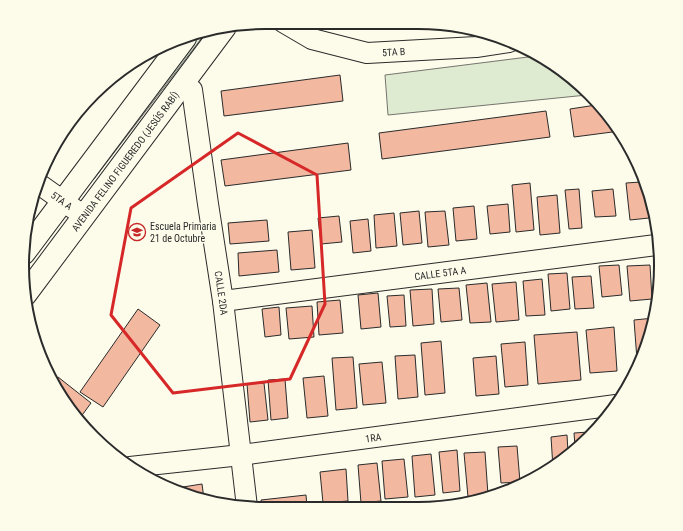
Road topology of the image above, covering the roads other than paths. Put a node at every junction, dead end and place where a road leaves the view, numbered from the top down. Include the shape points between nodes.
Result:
1 (295, 29) edge
2 (220, 34) edge
3 (498, 44) edge
4 (179, 45) edge
5 (183, 84) junction
6 (43, 187) edge
7 (63, 201) junction
8 (84, 216) junction
9 (30, 245) edge
10 (653, 245) edge
11 (30, 288) edge
12 (224, 301) junction
13 (607, 406) edge
14 (241, 455) junction
15 (142, 467) edge
16 (246, 501) edge

1 - 3 street, 5TA B via 312,39 366,53
2 - 5 main road, AVENIDA FELINO FIGUEREDO (JESÚS RABÍ)
4 - 7 main road
5 - 8 main road, AVENIDA FELINO FIGUEREDO (JESÚS RABÍ)
5 - 12 street, CALLE 2DA via 192,90
6 - 7 street, 5TA A
7 - 8 street, 5TA A
7 - 9 main road
8 - 11 main road, AVENIDA FELINO FIGUEREDO (JESÚS RABÍ)
10 - 12 street, CALLE 5TA A
12 - 14 street, CALLE 2DA
13 - 14 street, 1RA
14 - 15 street, 1RA
14 - 16 street, CALLE 2DA

